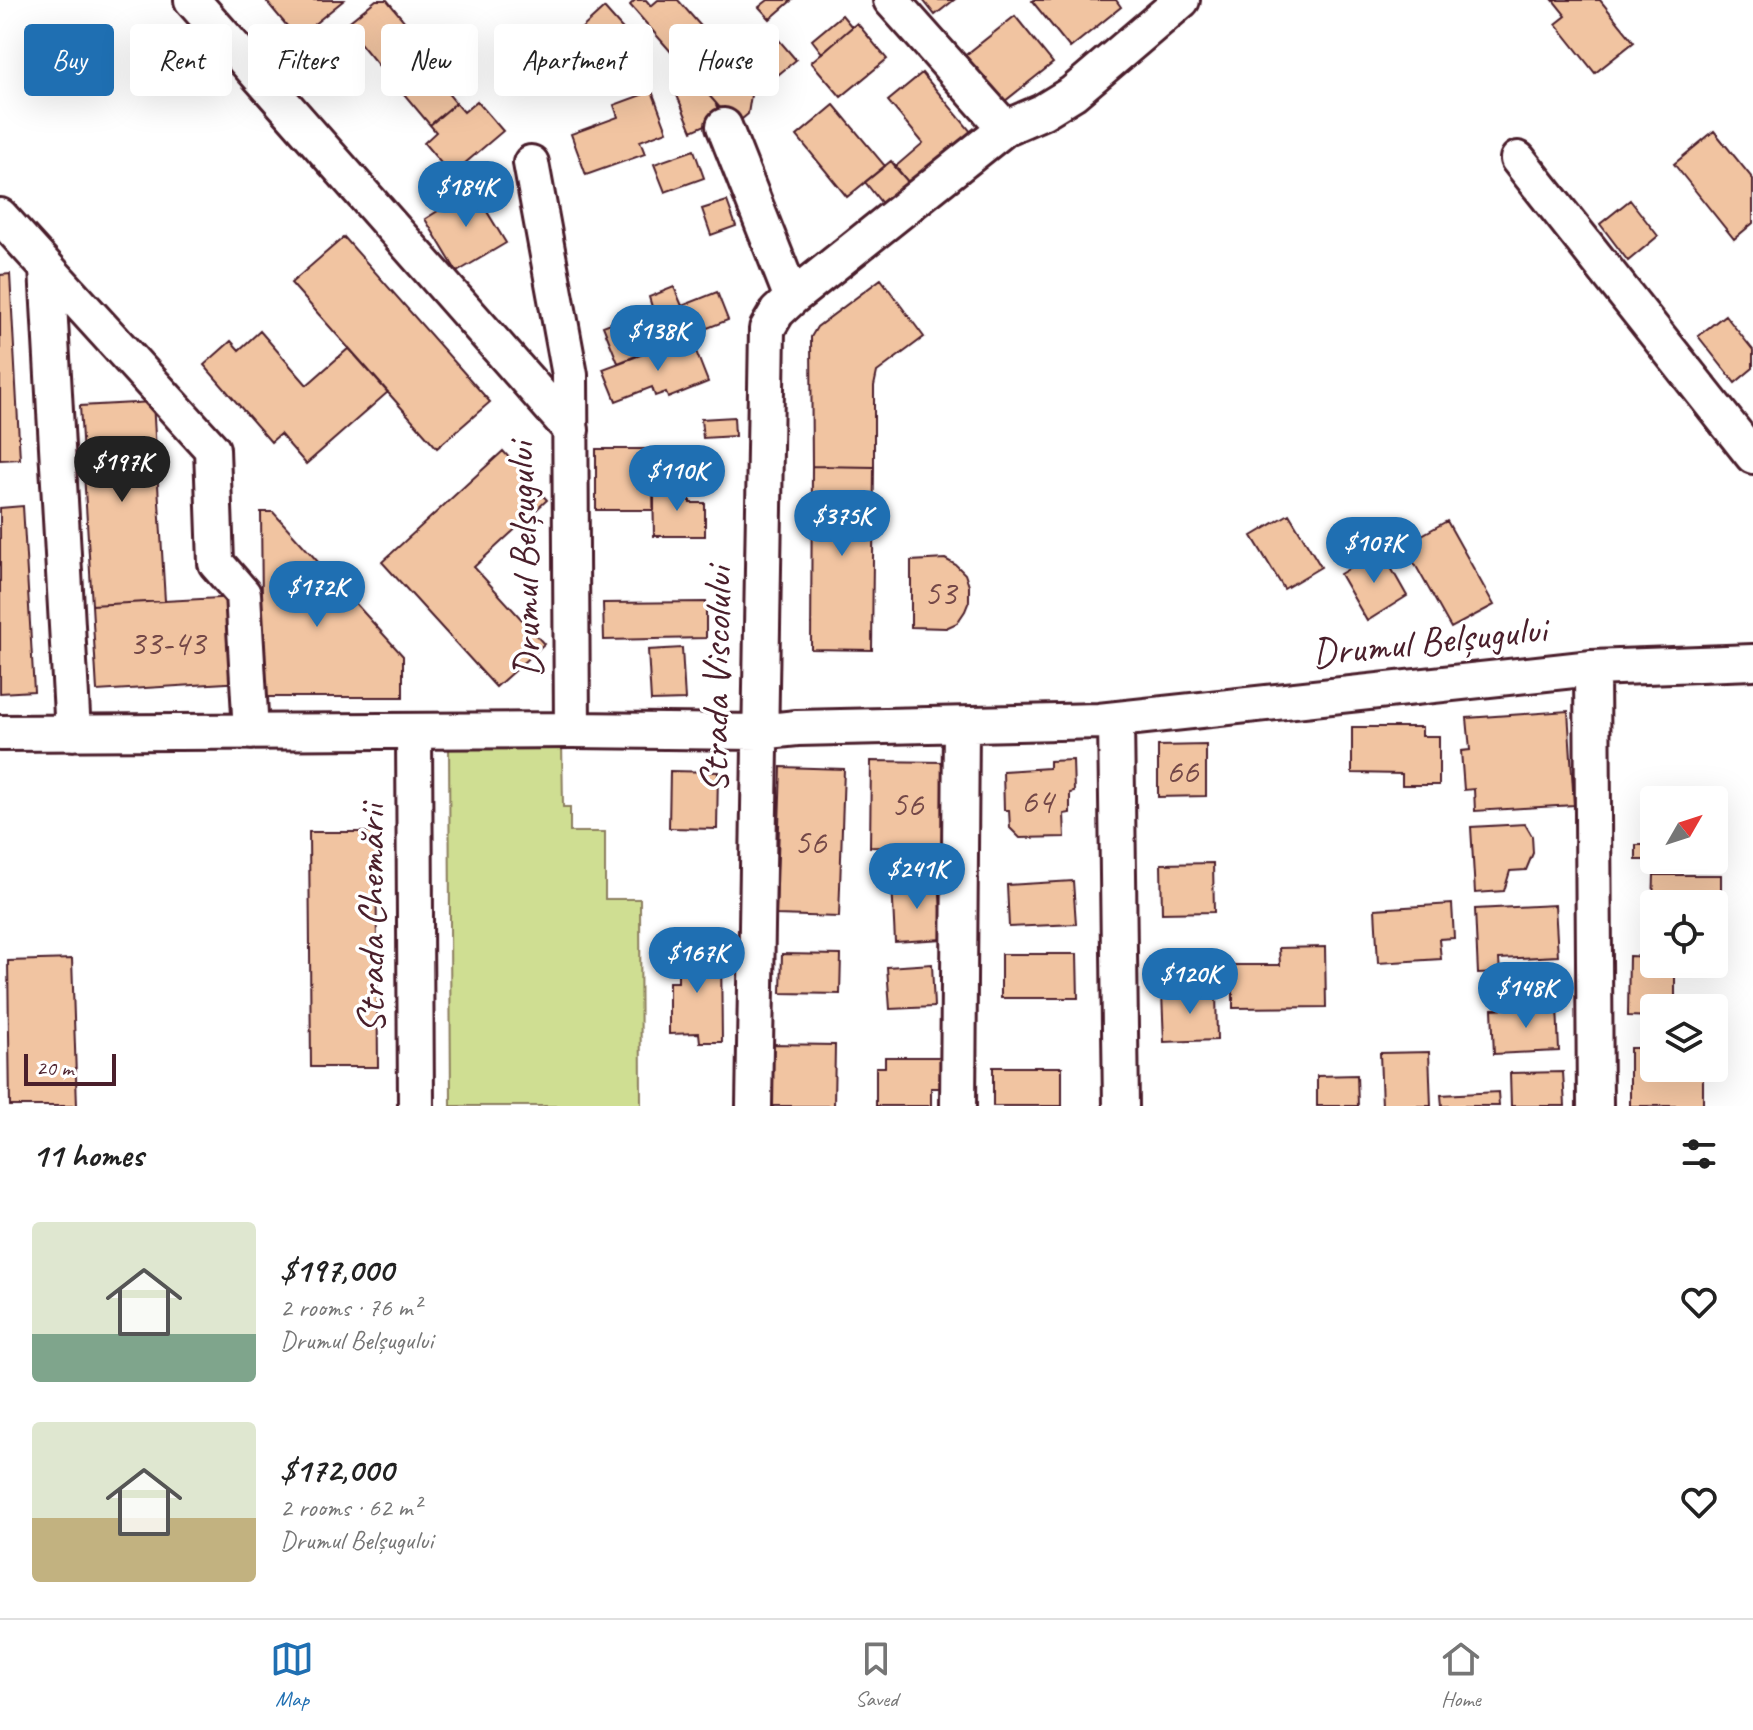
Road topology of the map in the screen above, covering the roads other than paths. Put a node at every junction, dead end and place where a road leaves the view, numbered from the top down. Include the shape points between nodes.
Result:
1 (192, 0) edge
2 (891, 0) edge
3 (1182, 0) edge
4 (724, 126) dead end
5 (1005, 128) junction
6 (1518, 159) dead end
7 (531, 163) dead end
8 (0, 216) edge
9 (47, 268) junction
10 (792, 298) junction
11 (571, 430) junction
12 (1753, 456) edge
13 (1753, 662) edge
14 (1592, 668) junction
15 (1116, 720) junction
16 (961, 725) junction
17 (572, 730) junction
18 (414, 731) junction
19 (251, 732) junction
20 (759, 732) junction
21 (0, 733) edge
22 (73, 733) junction
23 (416, 1106) edge
24 (754, 1106) edge
25 (958, 1106) edge
26 (1121, 1106) edge
27 (1595, 1106) edge

1 - 11 street, Drumul Belșugului
2 - 5 street
3 - 5 street, Strada Viscolului via 1073,93
4 - 10 street
5 - 10 street, Strada Viscolului
6 - 12 street
7 - 11 street via 570,375
8 - 9 street
9 - 19 street via 212,449 216,563 243,594
9 - 22 street
10 - 20 street, Strada Viscolului via 771,320 765,337
11 - 17 street, Drumul Belșugului
13 - 14 street, Drumul Belșugului
14 - 15 street, Drumul Belșugului
14 - 27 street
15 - 16 street, Drumul Belșugului
15 - 26 street
16 - 20 street, Drumul Belșugului
16 - 25 street
17 - 18 street, Drumul Belșugului
17 - 20 street, Drumul Belșugului
18 - 19 street, Drumul Belșugului
18 - 23 street, Strada Chemării
19 - 22 street, Drumul Belșugului
20 - 24 street, Strada Viscolului
21 - 22 street, Drumul Belșugului

